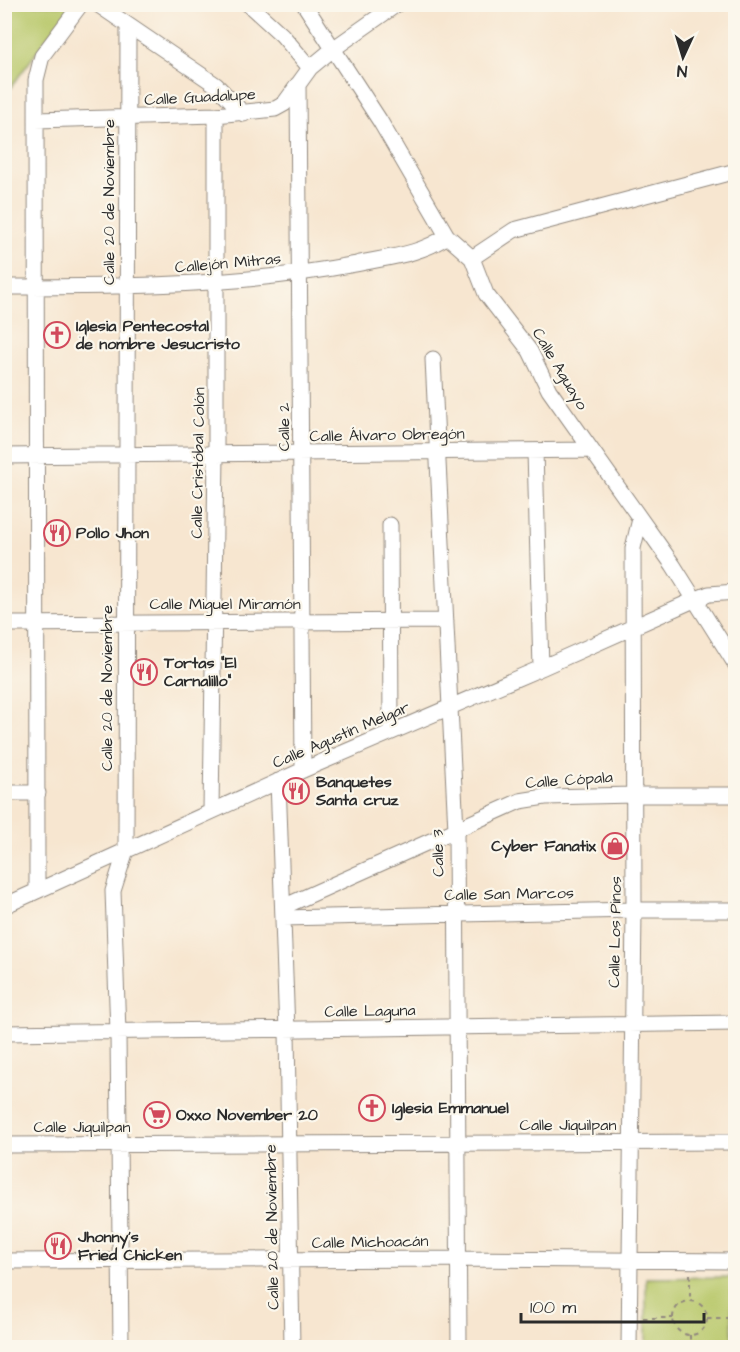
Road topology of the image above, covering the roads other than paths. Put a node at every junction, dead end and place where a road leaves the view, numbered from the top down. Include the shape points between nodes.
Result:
1 (81, 4) edge
2 (97, 4) edge
3 (248, 4) edge
4 (304, 4) edge
5 (397, 4) edge
6 (128, 26) junction
7 (333, 49) junction
8 (310, 68) junction
9 (298, 84) junction
10 (244, 114) junction
11 (216, 115) junction
12 (127, 118) junction
13 (36, 120) junction
14 (735, 171) edge
15 (447, 236) junction
16 (472, 258) junction
17 (301, 274) junction
18 (217, 284) junction
19 (4, 287) edge
20 (37, 287) junction
21 (127, 287) junction
22 (432, 359) dead end
23 (590, 450) junction
24 (535, 451) junction
25 (438, 452) junction
26 (302, 453) junction
27 (216, 454) junction
28 (127, 455) junction
29 (4, 456) edge
30 (38, 456) junction
31 (640, 519) junction
32 (390, 525) dead end
33 (735, 592) edge
34 (694, 600) junction
35 (390, 621) junction
36 (446, 621) junction
37 (302, 622) junction
38 (125, 623) junction
39 (214, 623) junction
40 (4, 624) edge
41 (38, 624) junction
42 (632, 626) junction
43 (735, 665) edge
44 (541, 669) junction
45 (450, 708) junction
46 (391, 732) junction
47 (303, 770) junction
48 (278, 782) junction
49 (4, 793) edge
50 (38, 793) junction
51 (634, 795) junction
52 (735, 795) edge
53 (211, 811) junction
54 (456, 830) junction
55 (126, 850) junction
56 (38, 891) junction
57 (4, 906) edge
58 (634, 910) junction
59 (735, 910) edge
60 (283, 912) junction
61 (457, 913) junction
62 (735, 1023) edge
63 (632, 1025) junction
64 (458, 1028) junction
65 (287, 1030) junction
66 (118, 1032) junction
67 (4, 1033) edge
68 (630, 1142) junction
69 (288, 1143) junction
70 (460, 1143) junction
71 (735, 1143) edge
72 (4, 1145) edge
73 (119, 1145) junction
74 (460, 1259) junction
75 (4, 1261) edge
76 (292, 1261) junction
77 (735, 1261) edge
78 (120, 1262) junction
79 (630, 1262) junction
80 (121, 1347) edge
81 (292, 1347) edge
82 (459, 1347) edge
83 (629, 1347) edge

1 - 13 street via 38,63
2 - 6 street
3 - 8 street
4 - 7 street, Calle Aguayo
5 - 7 street, Calle Guadalupe
6 - 10 street via 216,85
6 - 12 street, Calle 20 de Noviembre
7 - 8 street, Calle Guadalupe
7 - 15 street, Calle Aguayo via 381,121
8 - 9 street, Calle Guadalupe
9 - 10 street, Calle Guadalupe via 284,104
9 - 17 street, Calle 2
10 - 11 street, Calle Guadalupe
11 - 12 street, Calle Guadalupe
11 - 18 street, Calle Cristóbal Colón
12 - 13 street, Calle Guadalupe
12 - 21 street, Calle 20 de Noviembre
13 - 20 street
14 - 16 street via 514,230
15 - 16 street, Calle Aguayo
15 - 17 street, Callejón Mitras via 419,252
16 - 23 street, Calle Aguayo via 486,294 530,351 545,384
17 - 18 street, Callejón Mitras
17 - 26 street, Calle 2
18 - 21 street, Callejón Mitras
18 - 27 street, Calle Cristóbal Colón
19 - 20 street, Callejón Mitras
20 - 21 street, Callejón Mitras
20 - 30 street
21 - 28 street, Calle 20 de Noviembre
22 - 25 street, Calle 3
23 - 24 street, Calle Álvaro Obregón
23 - 31 street, Calle Aguayo
24 - 25 street, Calle Álvaro Obregón
24 - 44 street
25 - 26 street, Calle Álvaro Obregón
25 - 36 street, Calle 3
26 - 27 street, Calle Álvaro Obregón
26 - 37 street, Calle 2
27 - 28 street, Calle Álvaro Obregón
27 - 39 street, Calle Cristóbal Colón
28 - 30 street, Calle Álvaro Obregón
28 - 38 street, Calle 20 de Noviembre
29 - 30 street, Calle Álvaro Obregón
30 - 41 street
31 - 34 street, Calle Aguayo
31 - 42 street, Calle Los Pinos via 633,548
32 - 35 street
33 - 34 street, Calle Agustín Melgar via 709,594
34 - 42 street, Calle Agustín Melgar
34 - 43 street, Calle Aguayo
35 - 36 street, Calle Miguel Miramón
35 - 37 street, Calle Miguel Miramón
35 - 46 street
36 - 45 street, Calle 3
37 - 39 street, Calle Miguel Miramón
37 - 47 street, Calle 2
38 - 39 street, Calle Miguel Miramón
38 - 41 street, Calle Miguel Miramón
38 - 55 street, Calle 20 de Noviembre
39 - 53 street, Calle Cristóbal Colón
40 - 41 street, Calle Miguel Miramón
41 - 50 street
42 - 44 street, Calle Agustín Melgar
42 - 51 street, Calle Los Pinos
44 - 45 street, Calle Agustín Melgar
45 - 46 street, Calle Agustín Melgar
45 - 54 street, Calle 3
46 - 47 street, Calle Agustín Melgar
47 - 48 street, Calle Agustín Melgar
48 - 53 street, Calle Agustín Melgar
48 - 60 street, Calle 20 de Noviembre
49 - 50 street
50 - 56 street
51 - 52 street, Calle Cópala
51 - 54 street, Calle Cópala via 531,799
51 - 58 street, Calle Los Pinos
53 - 55 street, Calle Agustín Melgar
54 - 60 street, Calle Cópala
54 - 61 street, Calle 3
55 - 56 street, Calle Agustín Melgar
55 - 66 street, Calle 20 de Noviembre via 113,891
56 - 57 street, Calle Agustín Melgar
58 - 59 street, Calle San Marcos
58 - 61 street, Calle San Marcos
58 - 63 street, Calle Los Pinos
60 - 61 street, Calle San Marcos
60 - 65 street, Calle 20 de Noviembre
61 - 64 street, Calle 3
62 - 63 street, Calle Laguna
63 - 64 street, Calle Laguna
63 - 68 street, Calle Los Pinos
64 - 65 street, Calle Laguna
64 - 70 street, Calle 3
65 - 66 street, Calle Laguna
65 - 69 street, Calle 20 de Noviembre
66 - 67 street, Calle Laguna
66 - 73 street, Calle 20 de Noviembre
68 - 70 street, Calle Jiquilpan
68 - 71 street, Calle Jiquilpan
68 - 79 street, Calle Los Pinos
69 - 70 street, Calle Jiquilpan
69 - 73 street, Calle Jiquilpan
69 - 76 street, Calle 20 de Noviembre
70 - 74 street, Calle 3
72 - 73 street, Calle Jiquilpan
73 - 78 street, Calle 20 de Noviembre
74 - 76 street, Calle Michoacán
74 - 79 street, Calle Michoacán
74 - 82 street, Calle 3
75 - 78 street, Calle Michoacán
76 - 78 street, Calle Michoacán
76 - 81 street, Calle 20 de Noviembre
77 - 79 street, Calle Michoacán
78 - 80 street, Calle 20 de Noviembre
79 - 83 street, Calle Los Pinos

